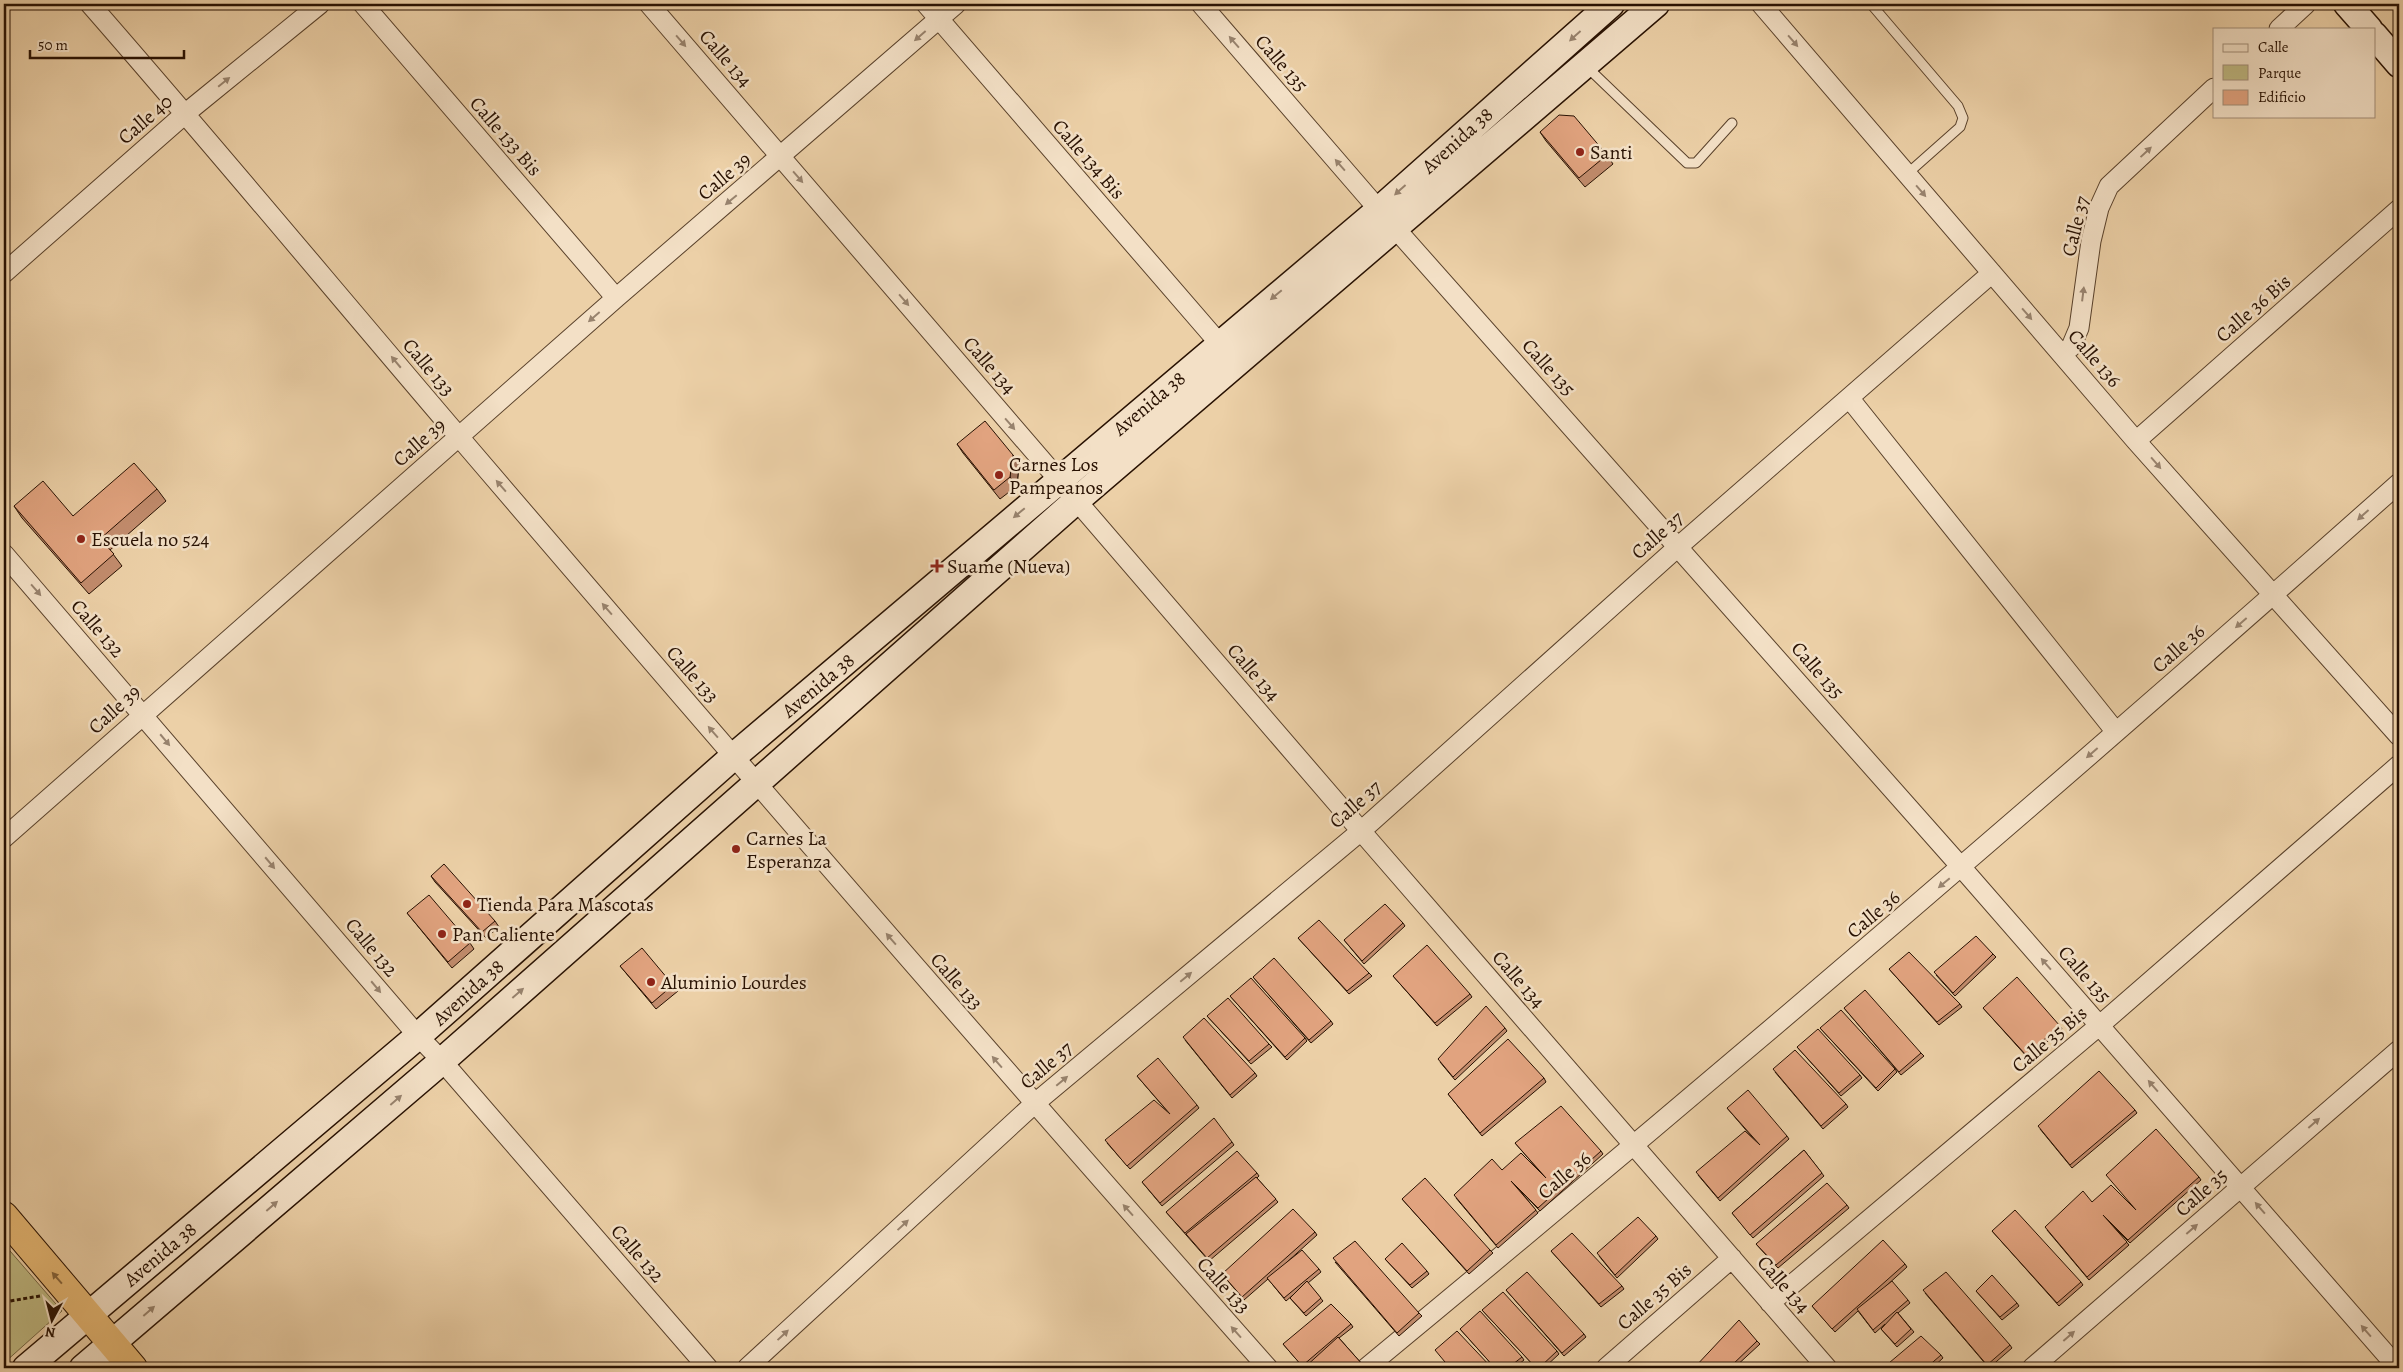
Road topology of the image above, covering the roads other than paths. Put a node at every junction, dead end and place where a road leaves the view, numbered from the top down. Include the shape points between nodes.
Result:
1 (90, 4) edge
2 (320, 4) edge
3 (363, 4) edge
4 (649, 4) edge
5 (926, 4) edge
6 (956, 4) edge
7 (1201, 4) edge
8 (1611, 4) edge
9 (1656, 4) edge
10 (1761, 4) edge
11 (1871, 4) edge
12 (2306, 4) edge
13 (2347, 4) edge
14 (939, 19) junction
15 (2280, 28) edge
16 (2368, 28) edge
17 (2376, 37) edge
18 (2399, 64) edge
19 (1586, 66) junction
20 (2213, 89) edge
21 (186, 113) junction
22 (1732, 123) dead end
23 (781, 157) junction
24 (1907, 174) junction
25 (2399, 209) edge
26 (1387, 219) junction
27 (4, 273) edge
28 (1992, 273) junction
29 (616, 298) junction
30 (1218, 343) junction
31 (2062, 354) junction
32 (1850, 399) junction
33 (459, 437) junction
34 (2136, 440) junction
35 (1058, 480) junction
36 (2399, 483) edge
37 (1077, 500) junction
38 (1679, 546) junction
39 (4, 554) edge
40 (2272, 596) junction
41 (143, 714) junction
42 (2116, 732) junction
43 (2399, 736) edge
44 (734, 756) junction
45 (2399, 765) edge
46 (756, 783) junction
47 (1360, 830) junction
48 (4, 838) edge
49 (1962, 868) junction
50 (2100, 1025) junction
51 (418, 1036) junction
52 (2399, 1050) edge
53 (442, 1060) junction
54 (1034, 1104) junction
55 (1635, 1146) junction
56 (2241, 1186) junction
57 (4, 1216) edge
58 (1732, 1258) junction
59 (1770, 1302) junction
60 (89, 1315) junction
61 (112, 1343) junction
62 (1822, 1366) edge
63 (26, 1368) edge
64 (83, 1368) edge
65 (134, 1368) edge
66 (708, 1368) edge
67 (747, 1368) edge
68 (1268, 1368) edge
69 (1366, 1368) edge
70 (1606, 1368) edge
71 (2032, 1368) edge
72 (2398, 1368) edge

1 - 21 street, Calle 133
21 -> 2 street, Calle 40
3 - 29 street, Calle 133 Bis
4 -> 23 street, Calle 134
5 - 14 street, Calle 134 Bis
6 - 14 street, Calle 39
26 -> 7 street, Calle 135
8 -> 26 main road, Avenida 38
9 - 19 main road, Avenida 38
10 -> 24 street, Calle 136
11 - 24 lane via 1958,106 1964,118 1960,127
12 - 15 street
13 - 16 main road
14 -> 23 street, Calle 39
14 - 30 street, Calle 134 Bis
17 - 18 main road
19 - 22 lane via 1687,163 1696,164
19 - 26 main road, Avenida 38
31 -> 20 street, Calle 37 via 2071,348 2079,328 2091,241 2099,208 2109,186
21 - 27 street, Calle 40
33 -> 21 street, Calle 133
23 -> 29 street, Calle 39
23 -> 35 street, Calle 134
24 -> 28 street, Calle 136
25 - 34 street, Calle 36 Bis
26 -> 30 main road, Avenida 38
26 - 37 main road, Avenida 38
26 - 38 street, Calle 135
28 -> 31 street, Calle 136
28 - 32 street, Calle 37
29 -> 33 street, Calle 39
30 - 35 main road, Avenida 38
31 - 34 street, Calle 136
32 - 38 street, Calle 37
32 - 42 street
33 - 41 street, Calle 39
44 -> 33 street, Calle 133
34 -> 40 street, Calle 136
35 - 37 street, Calle 134
35 -> 44 main road, Avenida 38
36 -> 40 street, Calle 36
37 - 46 main road, Avenida 38
37 - 47 street, Calle 134
38 - 47 street, Calle 37
38 - 49 street, Calle 135
39 -> 41 street, Calle 132
40 -> 42 street, Calle 36
40 - 43 street, Calle 136
41 - 48 street, Calle 39
41 -> 51 street, Calle 132
42 -> 49 street, Calle 36
44 - 46 street, Calle 133
44 - 51 main road, Avenida 38
45 - 50 street, Calle 35 Bis
53 -> 46 main road, Avenida 38
54 -> 46 street, Calle 133
54 -> 47 street, Calle 37
47 - 55 street, Calle 134
50 -> 49 street, Calle 135
49 -> 55 street, Calle 36
56 -> 50 street, Calle 135
50 - 59 street, Calle 35 Bis
51 - 53 street, Calle 132
51 - 60 main road, Avenida 38
56 -> 52 street, Calle 35
61 -> 53 main road, Avenida 38
53 - 66 street, Calle 132
67 -> 54 street, Calle 37
68 -> 54 street, Calle 133
55 - 58 street, Calle 134
55 - 69 street, Calle 36
71 -> 56 street, Calle 35
72 -> 56 street, Calle 135
60 -> 57 highway
58 - 59 street, Calle 134
58 - 70 street, Calle 35 Bis
59 - 62 street, Calle 134
60 - 61 highway
60 - 63 main road, Avenida 38
61 - 64 main road, Avenida 38
61 - 65 highway

